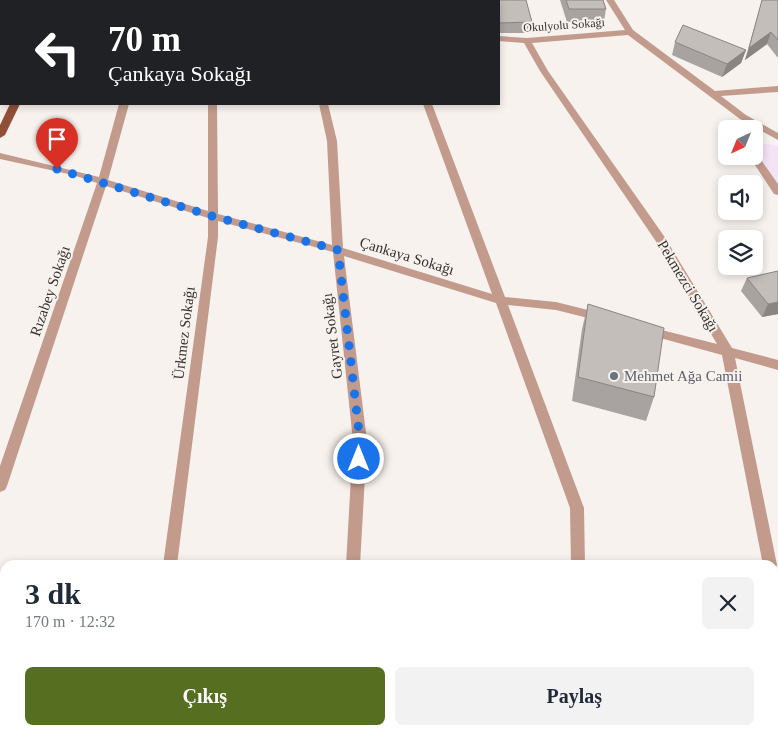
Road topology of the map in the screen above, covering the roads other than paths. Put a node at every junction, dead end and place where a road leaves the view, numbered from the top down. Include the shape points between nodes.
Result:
1 (610, 0) edge
2 (630, 32) junction
3 (500, 39) edge
4 (527, 41) junction
5 (778, 89) edge
6 (714, 94) junction
7 (15, 105) edge
8 (124, 105) edge
9 (213, 105) edge
10 (324, 105) edge
11 (428, 105) edge
12 (743, 117) junction
13 (743, 120) edge
14 (0, 135) edge
15 (778, 137) edge
16 (0, 156) edge
17 (760, 165) edge
18 (102, 183) junction
19 (778, 192) edge
20 (212, 216) junction
21 (338, 250) junction
22 (499, 300) junction
23 (613, 321) edge
24 (632, 326) edge
25 (727, 352) junction
26 (778, 365) edge
27 (0, 486) edge
28 (171, 560) edge
29 (353, 560) edge
30 (578, 560) edge
31 (769, 560) edge

1 - 2 street
2 - 4 street, Okulyolu Sokağı
2 - 6 street
3 - 4 street, Okulyolu Sokağı
4 - 25 street, Pekmezci Sokağı via 544,71 660,239
5 - 6 street
6 - 12 street
7 - 14 main road
8 - 18 street, Rızabey Sokağı
9 - 20 street, Ürkmez Sokağı
10 - 21 street, Gayret Sokağı via 332,141
11 - 22 street
12 - 13 street
12 - 15 street
16 - 18 street, Çankaya Sokağı via 76,173
17 - 19 street
18 - 20 street, Çankaya Sokağı
18 - 27 street, Rızabey Sokağı
20 - 21 street, Çankaya Sokağı
20 - 28 street, Ürkmez Sokağı via 213,237
21 - 22 street, Çankaya Sokağı
21 - 29 street, Gayret Sokağı via 360,441
22 - 23 street, Çankaya Sokağı via 556,306
22 - 30 street via 577,508
24 - 25 street
25 - 26 street
25 - 31 street, Pekmezci Sokağı

